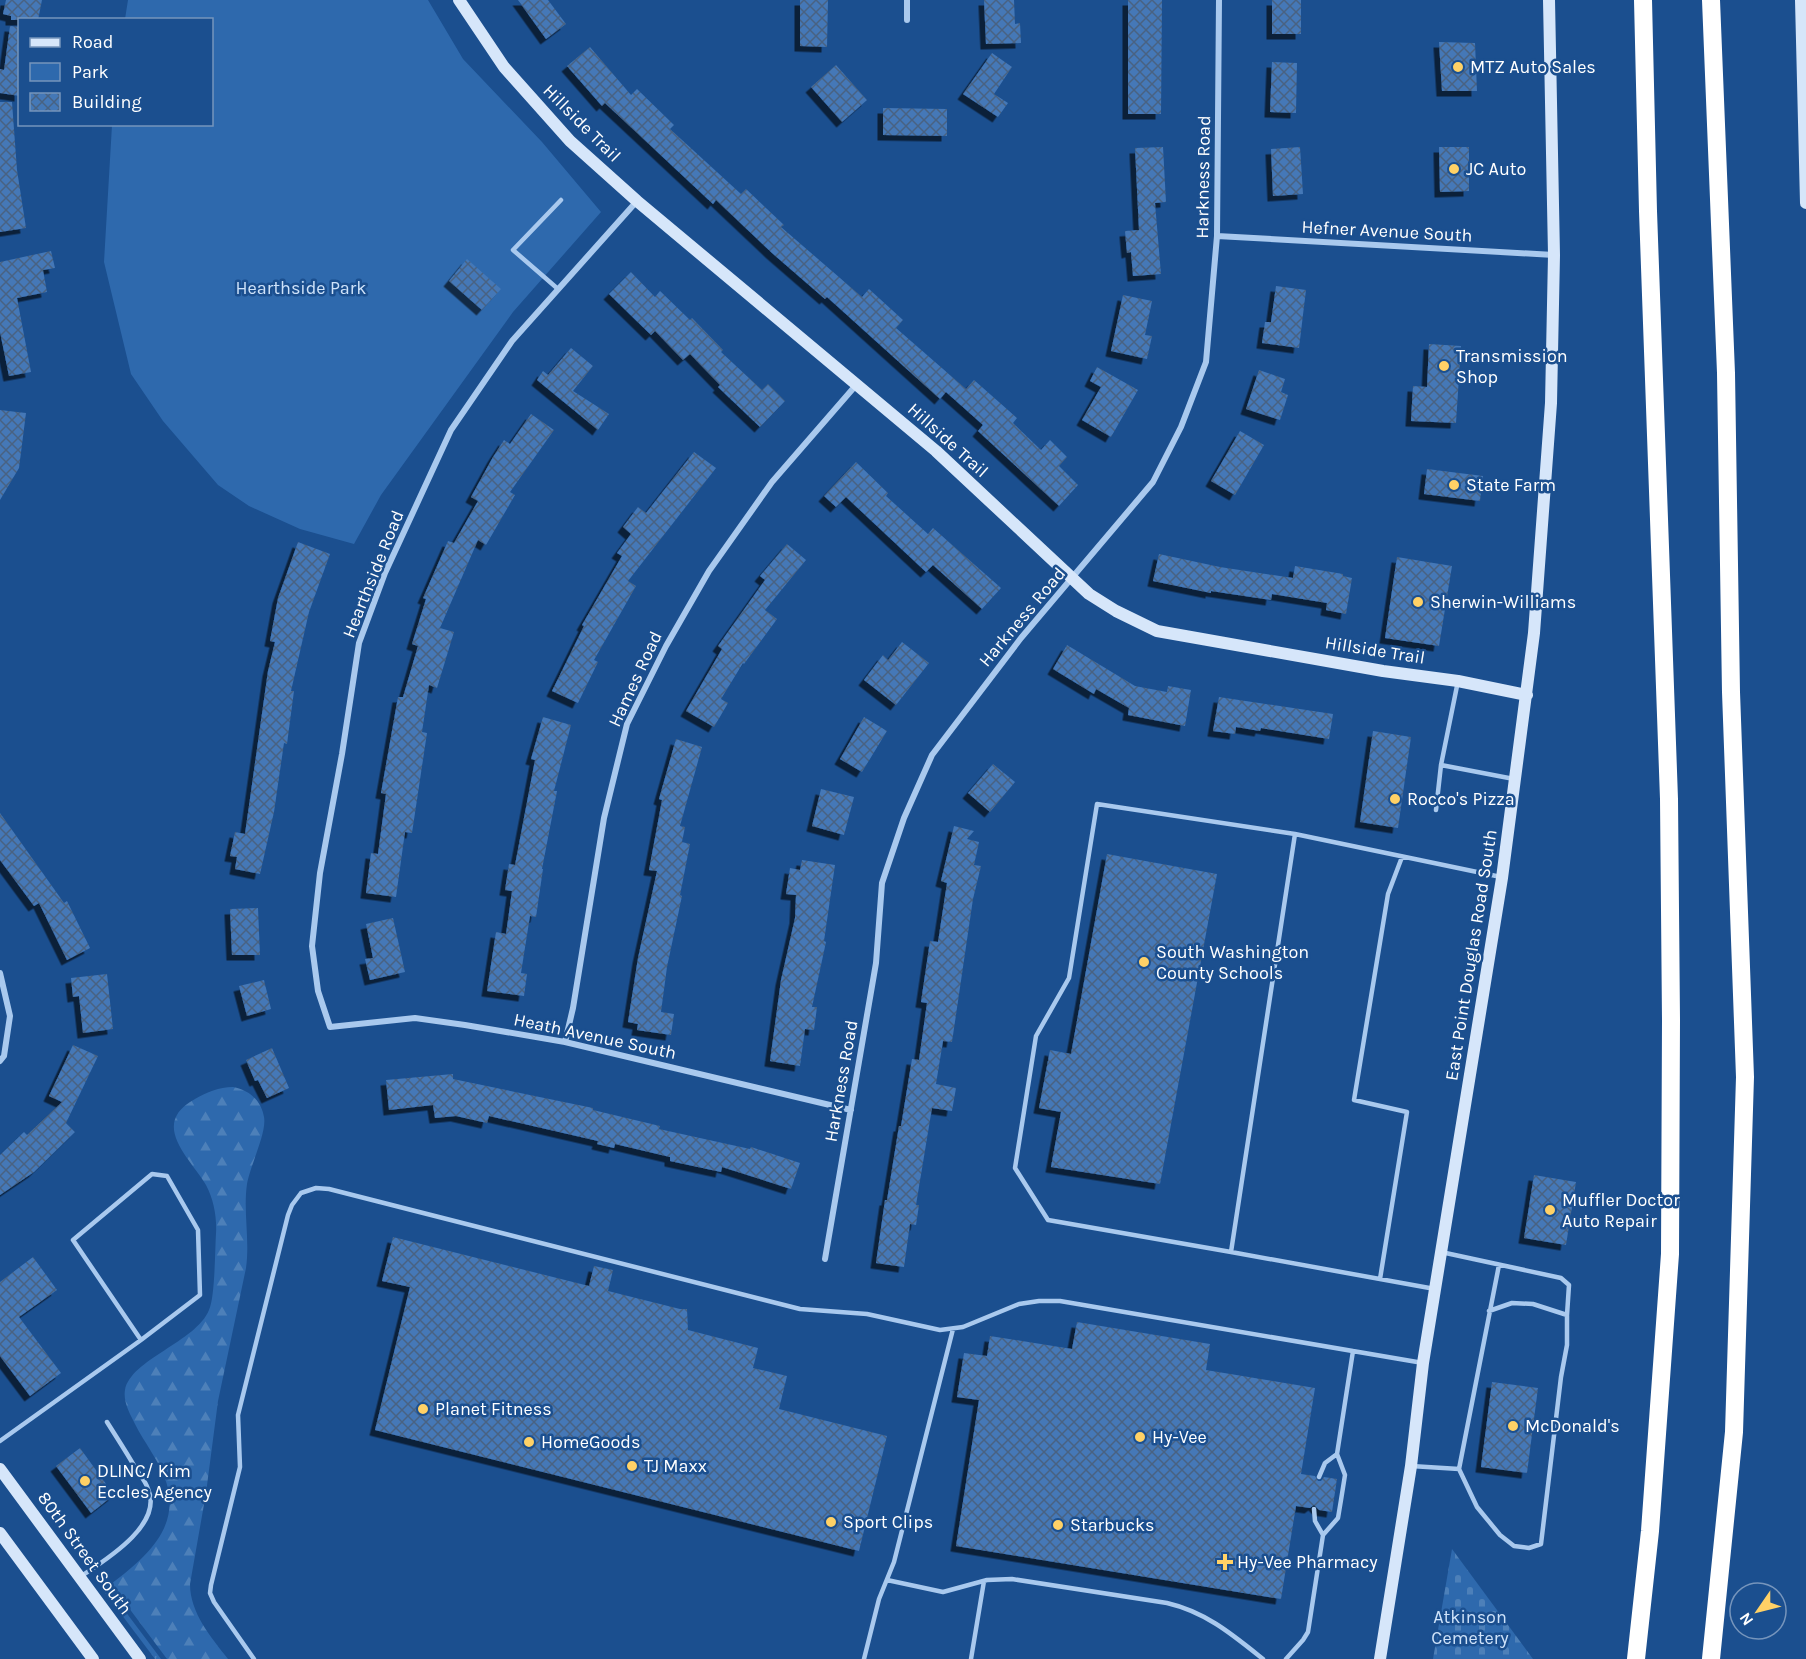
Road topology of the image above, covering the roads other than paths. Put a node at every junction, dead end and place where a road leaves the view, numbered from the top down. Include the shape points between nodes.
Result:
1 (459, 0) edge
2 (907, 0) edge
3 (1219, 0) edge
4 (1549, 0) edge
5 (1643, 0) edge
6 (1711, 0) edge
7 (1802, 0) edge
8 (907, 20) dead end
9 (561, 200) dead end
10 (637, 201) junction
11 (1806, 203) edge
12 (1217, 236) junction
13 (1554, 255) junction
14 (558, 289) junction
15 (857, 384) junction
16 (1072, 579) junction
17 (1458, 681) junction
18 (1527, 695) junction
19 (1441, 765) junction
20 (1516, 780) junction
21 (1436, 810) dead end
22 (1296, 834) junction
23 (1402, 857) junction
24 (1502, 878) junction
25 (0, 974) edge
26 (330, 1027) joint
27 (565, 1042) junction
28 (0, 1061) edge
29 (851, 1110) junction
30 (1231, 1252) junction
31 (1441, 1252) junction
32 (825, 1259) dead end
33 (1499, 1265) junction
34 (1380, 1279) junction
35 (1435, 1289) junction
36 (1489, 1311) junction
37 (1567, 1315) junction
38 (953, 1329) junction
39 (141, 1340) junction
40 (1353, 1351) junction
41 (1423, 1363) junction
42 (107, 1422) dead end
43 (0, 1441) edge
44 (1337, 1454) junction
45 (1412, 1466) junction
46 (0, 1469) edge
47 (1459, 1469) junction
48 (1319, 1477) dead end
49 (1314, 1509) dead end
50 (1650, 1531) junction
51 (0, 1533) edge
52 (1323, 1535) junction
53 (80, 1577) junction
54 (887, 1580) junction
55 (984, 1581) junction
56 (93, 1659) edge
57 (140, 1659) edge
58 (254, 1659) edge
59 (864, 1659) edge
60 (971, 1659) edge
61 (1263, 1659) edge
62 (1286, 1659) edge
63 (1380, 1659) edge
64 (1627, 1659) edge
65 (1636, 1659) edge
66 (1712, 1659) edge

1 - 10 street, Hillside Trail via 504,67 570,141
2 - 8 street
3 - 12 street, Harkness Road
4 - 13 street, East Point Douglas Road South
5 - 50 highway via 1668,787 1671,1008 1670,1254
6 - 66 highway via 1726,373 1731,692 1745,1077 1734,1432
7 - 11 street
9 - 14 lane via 513,250
10 - 14 street, Hearthside Road
10 - 15 street, Hillside Trail
12 - 13 street, Hefner Avenue South
12 - 16 street, Harkness Road via 1206,362 1181,427 1153,482
13 - 18 street, East Point Douglas Road South via 1551,403
14 - 26 street, Hearthside Road via 512,341 451,430 385,573 359,644 320,873 312,946 318,991
15 - 16 street, Hillside Trail via 936,451
15 - 27 street, Hames Road via 772,482 709,571 627,724 604,818
16 - 17 street, Hillside Trail via 1089,594 1157,631
16 - 29 street, Harkness Road via 1021,638 932,755 903,818 882,883 876,963
17 - 18 street, Hillside Trail
17 - 19 lane
18 - 20 street, East Point Douglas Road South
19 - 20 lane
19 - 21 lane
20 - 24 street, East Point Douglas Road South
22 - 23 lane
22 - 30 lane
22 - 30 lane via 1097,804 1069,978 1036,1036 1030,1062 1015,1168 1048,1220
23 - 24 lane
23 - 34 lane via 1388,894 1354,1100 1407,1112
24 - 31 street, East Point Douglas Road South
25 - 28 street via 10,1016
26 - 27 street, Heath Avenue South via 415,1018
27 - 29 street, Heath Avenue South
29 - 32 street, Harkness Road
30 - 34 lane
31 - 33 lane
31 - 35 street, East Point Douglas Road South
33 - 36 lane
33 - 37 lane via 1561,1278 1569,1285
34 - 35 lane
35 - 41 street, East Point Douglas Road South
36 - 37 lane via 1512,1303 1533,1304
36 - 47 lane
37 - 47 lane via 1567,1345 1541,1544 1529,1548 1514,1546 1500,1536 1477,1507
38 - 40 lane via 1012,1306 1053,1300
38 - 54 lane
38 - 58 lane via 933,1330 861,1313 805,1310 329,1190 306,1191 290,1209 238,1415 240,1467 211,1585 214,1602
39 - 39 lane via 73,1240 152,1174 167,1176 198,1230 200,1295
39 - 43 lane
40 - 41 lane
40 - 44 lane
41 - 45 street, East Point Douglas Road South
42 - 53 lane via 149,1490 151,1507 134,1536
44 - 48 lane via 1325,1463
44 - 52 lane via 1345,1477 1339,1514
45 - 47 lane
45 - 63 street, East Point Douglas Road South
46 - 53 street, 80th Street South
49 - 52 lane via 1314,1519
50 - 64 highway
50 - 65 highway
51 - 56 street
52 - 62 lane via 1310,1627
53 - 57 street, 80th Street South
54 - 55 lane via 943,1592
54 - 59 lane
55 - 60 lane
55 - 61 lane via 1012,1579 1183,1607 1217,1623

